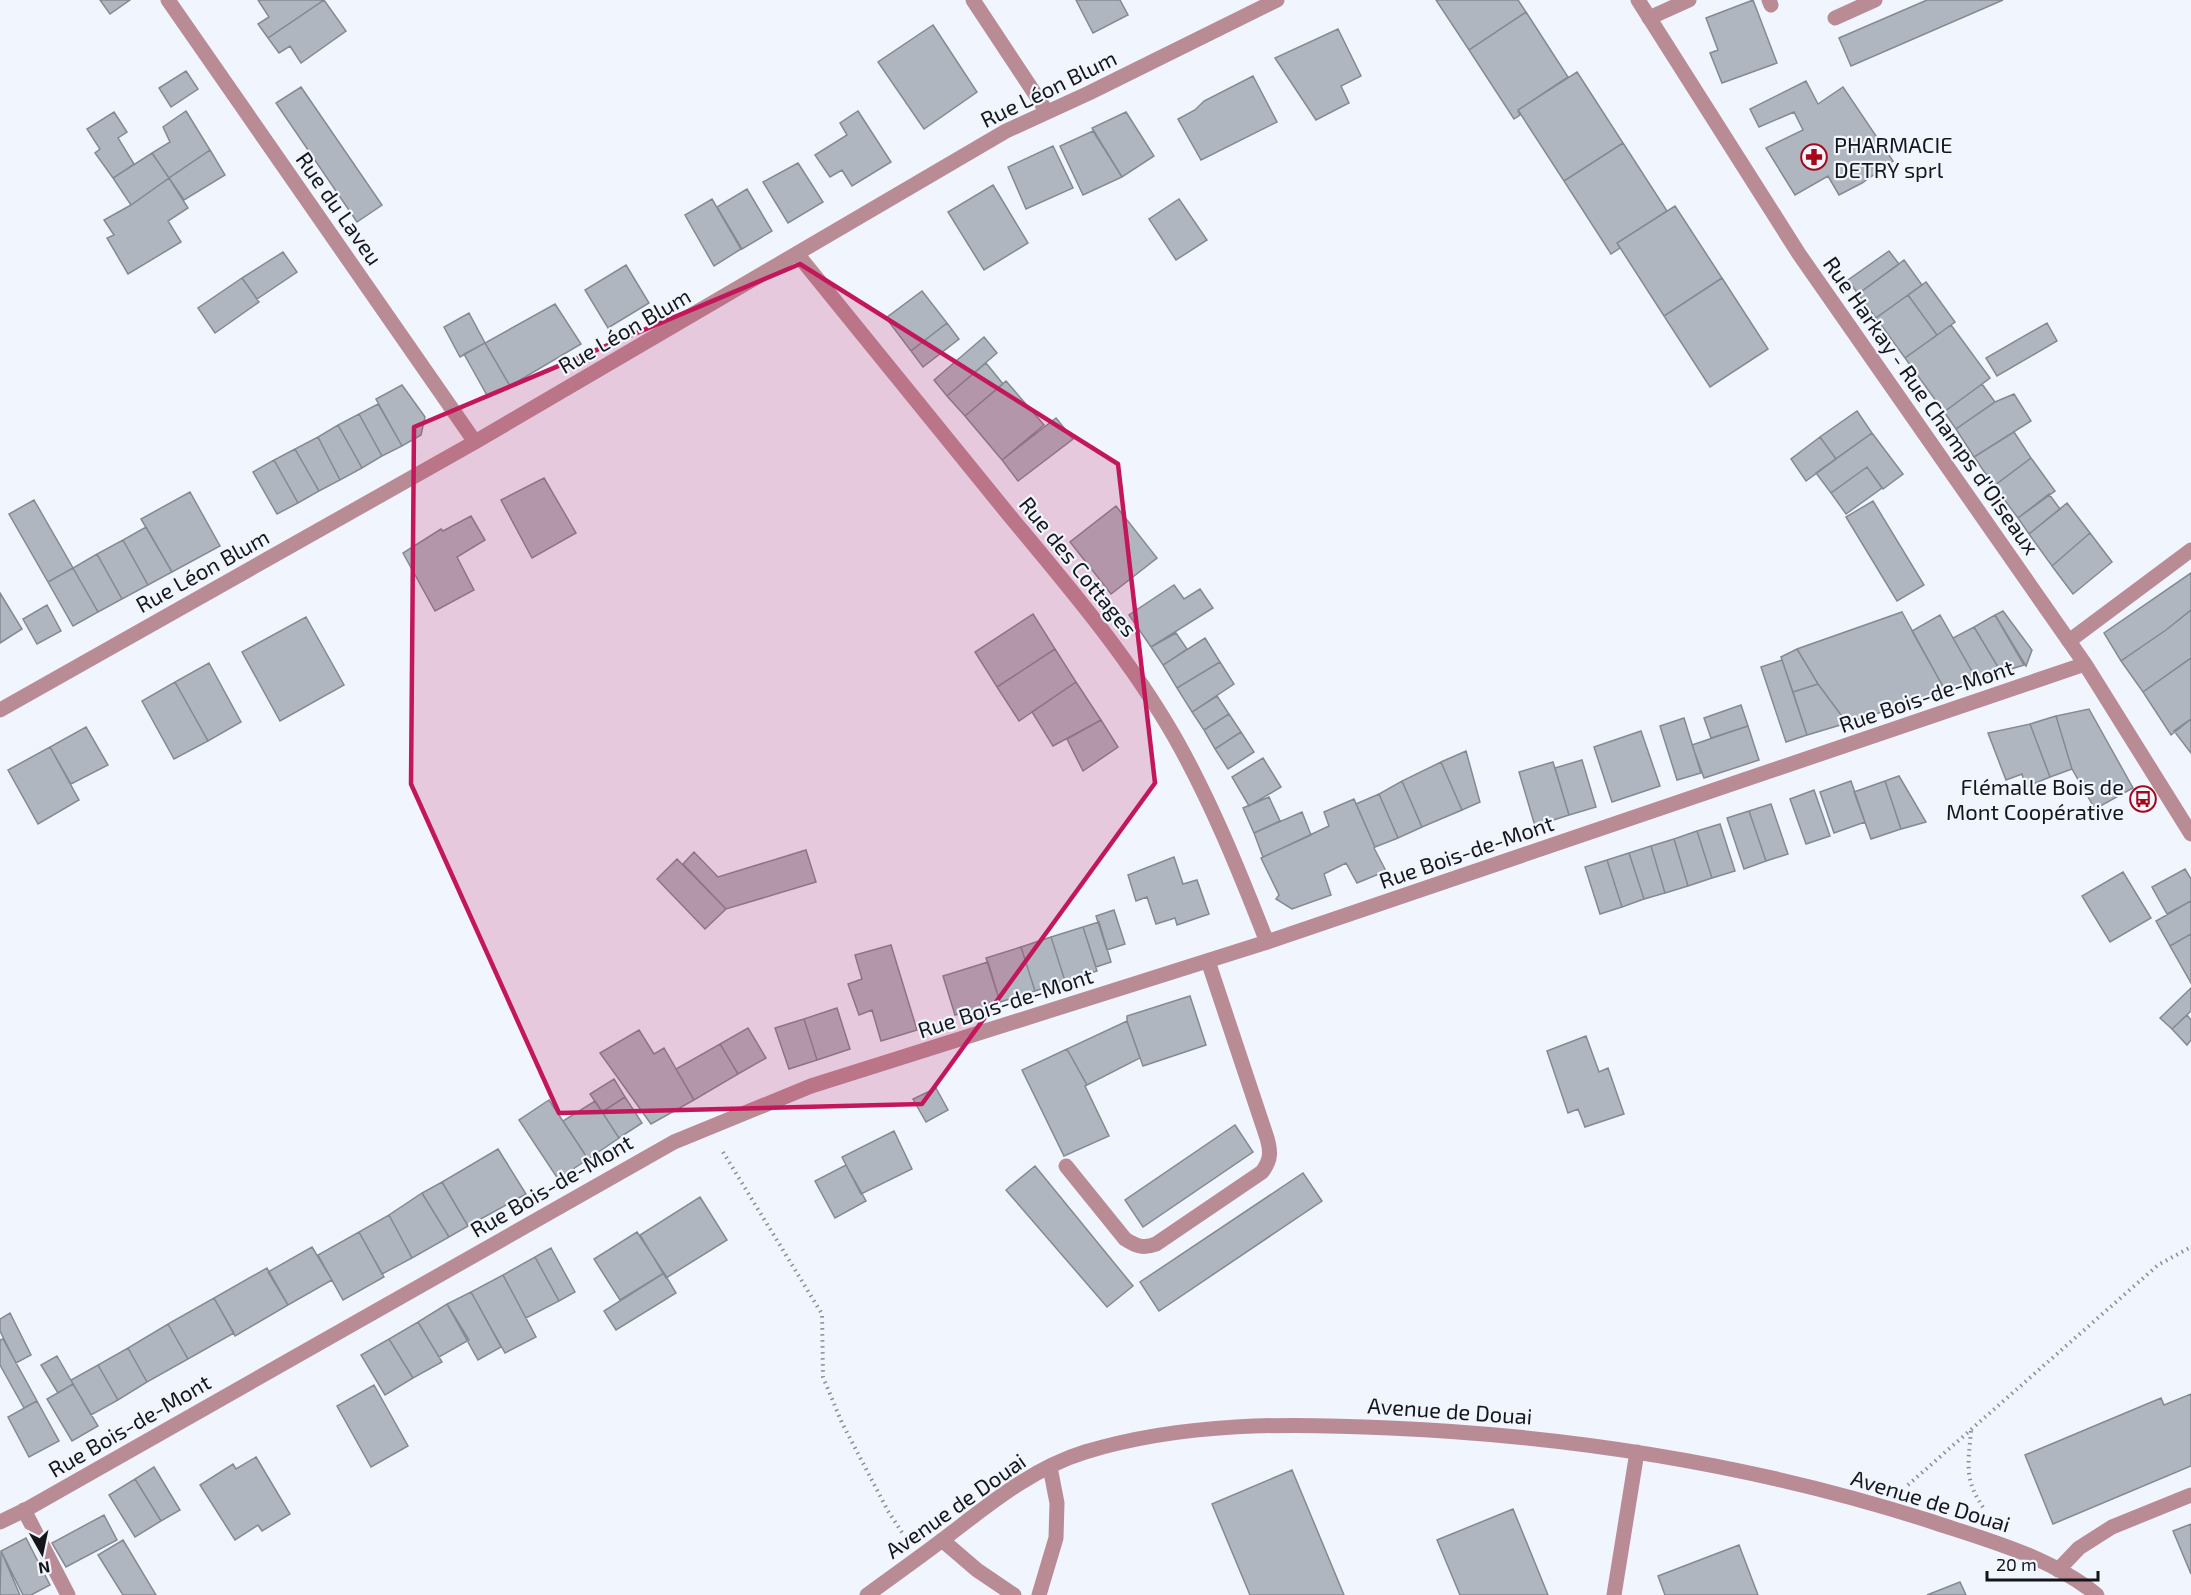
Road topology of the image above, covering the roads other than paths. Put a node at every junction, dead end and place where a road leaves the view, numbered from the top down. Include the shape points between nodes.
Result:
1 (168, 0) edge
2 (973, 0) edge
3 (1277, 0) edge
4 (1638, 0) edge
5 (1689, 0) edge
6 (1875, 0) edge
7 (1649, 18) junction
8 (1835, 18) dead end
9 (1047, 112) junction
10 (798, 255) junction
11 (475, 442) junction
12 (2191, 550) edge
13 (2069, 641) junction
14 (2085, 664) junction
15 (0, 710) edge
16 (2191, 834) edge
17 (1267, 942) junction
18 (1208, 961) junction
19 (1066, 1166) dead end
20 (1637, 1452) junction
21 (1050, 1467) junction
22 (2191, 1495) edge
23 (24, 1510) junction
24 (0, 1522) edge
25 (942, 1540) junction
26 (2058, 1570) junction
27 (68, 1595) edge
28 (867, 1595) edge
29 (1014, 1595) edge
30 (1039, 1595) edge
31 (1614, 1595) edge
32 (2097, 1595) edge

1 - 11 street, Rue du Laveu
2 - 9 street
3 - 9 street, Rue Léon Blum
4 - 7 street, Rue Harkay - Rue Champs d'Oiseaux
5 - 7 street
6 - 8 street
7 - 13 street, Rue Harkay - Rue Champs d'Oiseaux via 1799,254
9 - 10 street, Rue Léon Blum via 960,157
10 - 11 street, Rue Léon Blum
10 - 17 street, Rue des Cottages via 1096,621 1146,691 1198,783
11 - 15 street, Rue Léon Blum
12 - 13 street
13 - 14 street, Rue Harkay - Rue Champs d'Oiseaux
14 - 16 street, Rue Harkay - Rue Champs d'Oiseaux
14 - 17 street, Rue Bois-de-Mont
17 - 18 street, Rue Bois-de-Mont
18 - 19 street via 1271,1152 1262,1172 1148,1247 1125,1239
18 - 23 street, Rue Bois-de-Mont via 812,1086 674,1142
20 - 21 street, Avenue de Douai via 1452,1431 1269,1425 1192,1429 1124,1442 1082,1453
20 - 26 street, Avenue de Douai via 1767,1476 1884,1507 2012,1548
20 - 31 street
21 - 25 street, Avenue de Douai via 988,1503
21 - 30 street via 1057,1503 1056,1538
22 - 26 street via 2112,1527 2079,1548
23 - 24 street, Rue Bois-de-Mont
23 - 27 street
25 - 28 street, Avenue de Douai
25 - 29 street via 976,1570
26 - 32 street, Avenue de Douai

